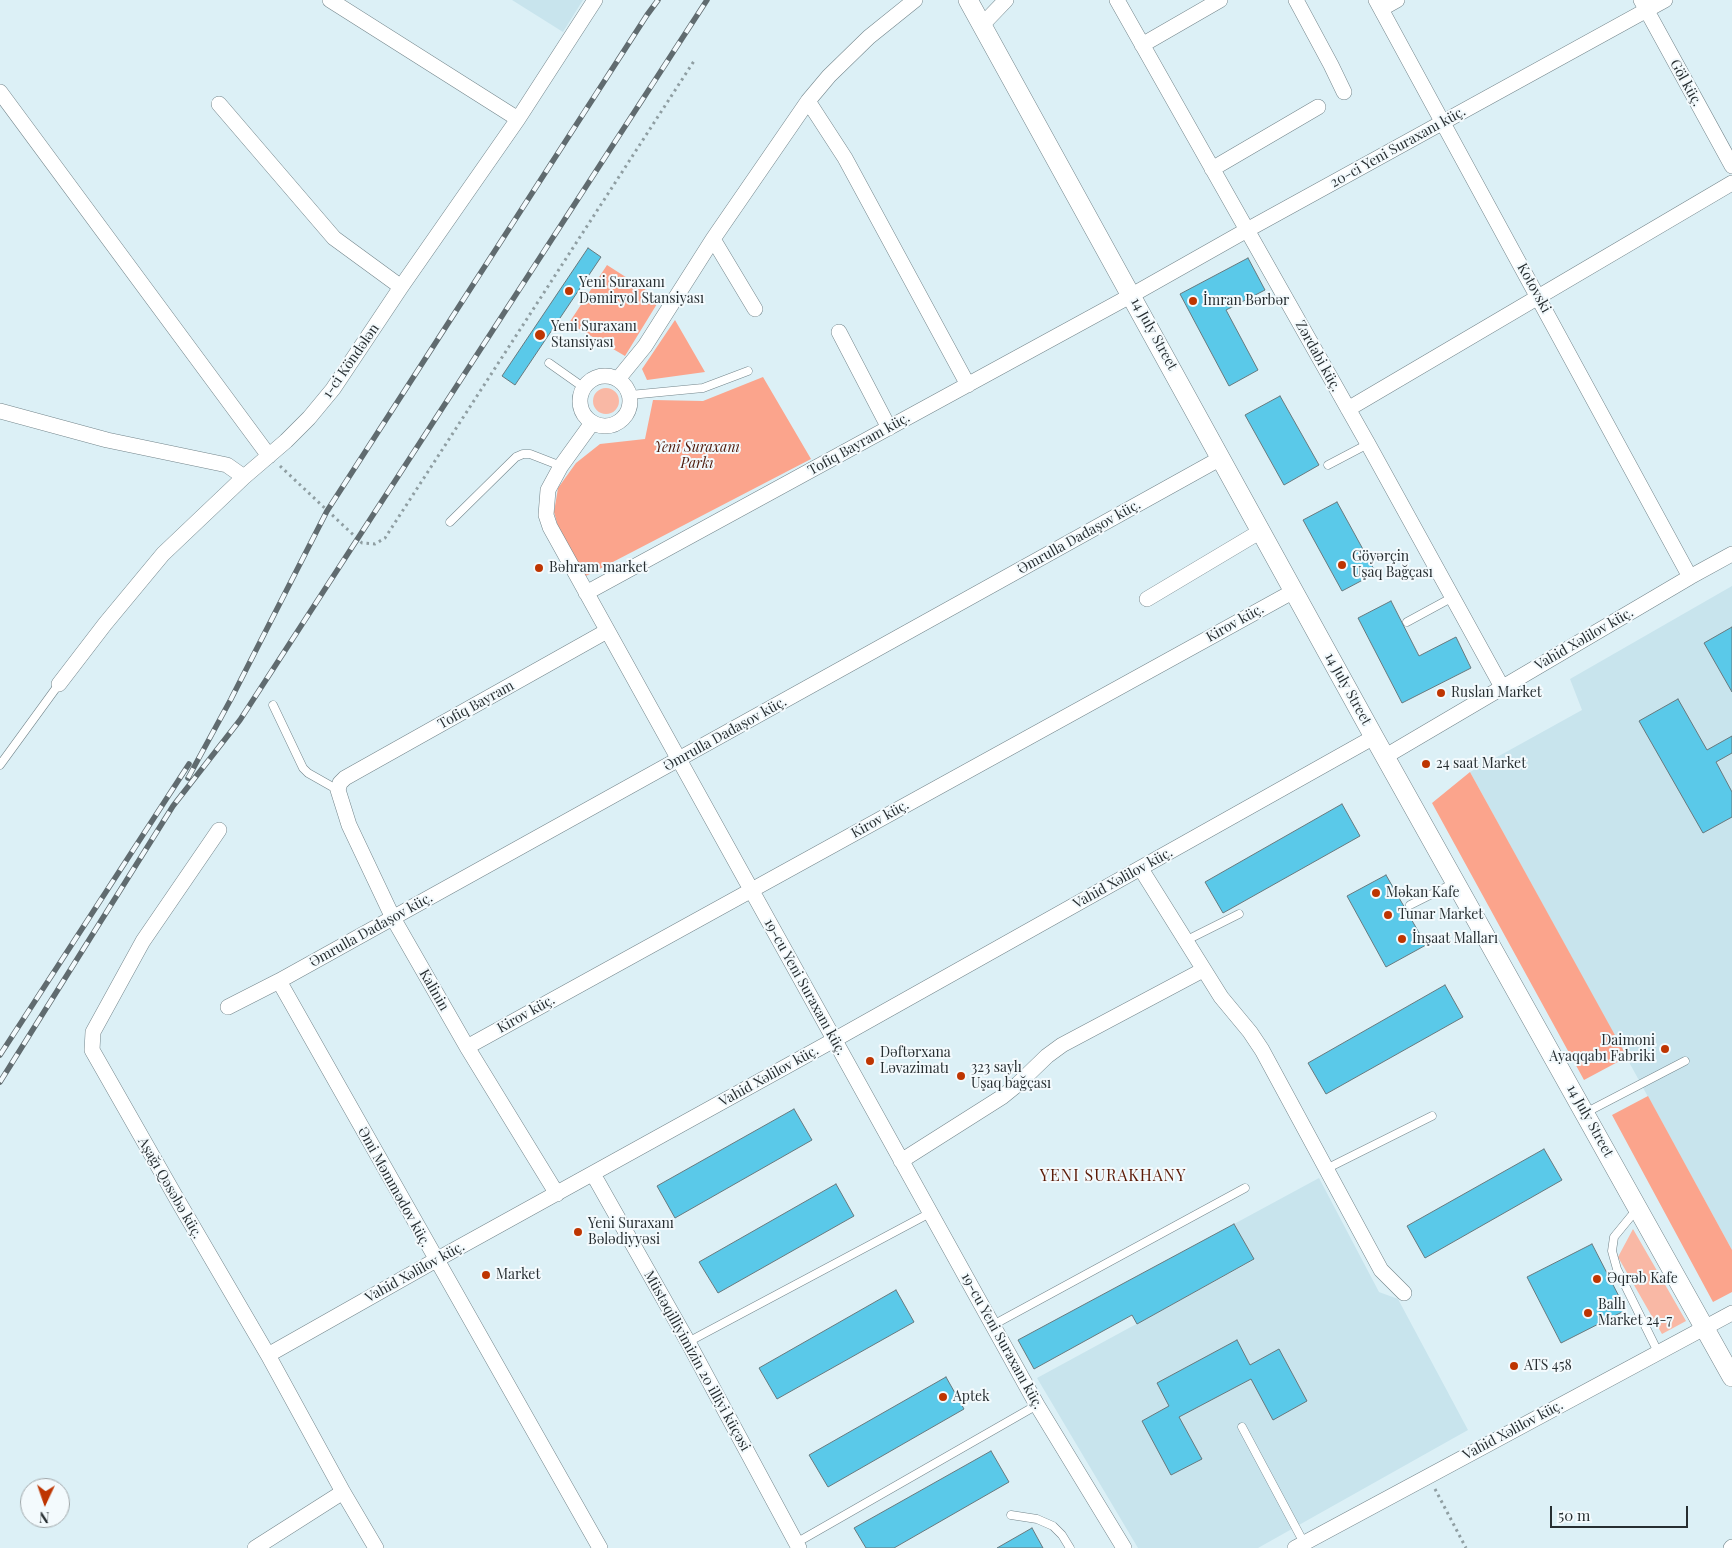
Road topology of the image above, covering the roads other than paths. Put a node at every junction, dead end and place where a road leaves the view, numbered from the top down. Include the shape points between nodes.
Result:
1 (330, 0) edge
2 (595, 0) edge
3 (915, 0) edge
4 (968, 0) edge
5 (1006, 0) edge
6 (1117, 0) edge
7 (1220, 0) edge
8 (1296, 0) edge
9 (1397, 0) edge
10 (1665, 0) edge
11 (1378, 4) edge
12 (1644, 5) edge
13 (982, 25) junction
14 (1142, 45) junction
15 (0, 92) edge
16 (1344, 92) dead end
17 (808, 101) junction
18 (219, 104) dead end
19 (1318, 107) dead end
20 (518, 119) junction
21 (1442, 123) junction
22 (1732, 166) edge
23 (1212, 168) junction
24 (1732, 183) edge
25 (1247, 230) junction
26 (713, 239) junction
27 (401, 287) junction
28 (1132, 295) junction
29 (1539, 297) junction
30 (755, 309) dead end
31 (839, 332) dead end
32 (549, 363) dead end
33 (748, 371) dead end
34 (618, 379) junction
35 (968, 385) junction
36 (583, 388) junction
37 (630, 394) junction
38 (1348, 409) junction
39 (0, 411) edge
40 (592, 423) junction
41 (889, 428) junction
42 (1368, 444) junction
43 (268, 456) junction
44 (1222, 458) junction
45 (1328, 465) dead end
46 (561, 466) junction
47 (244, 477) junction
48 (450, 522) dead end
49 (1262, 531) junction
50 (1732, 554) edge
51 (1690, 577) junction
52 (1294, 591) junction
53 (586, 593) junction
54 (1453, 597) junction
55 (1147, 599) dead end
56 (1407, 622) dead end
57 (607, 632) junction
58 (59, 684) joint
59 (1502, 687) junction
60 (273, 705) dead end
61 (1374, 737) junction
62 (1386, 756) junction
63 (678, 760) junction
64 (0, 765) edge
65 (342, 784) junction
66 (219, 830) dead end
67 (1141, 868) junction
68 (1456, 882) junction
69 (751, 890) junction
70 (1410, 905) dead end
71 (1239, 914) dead end
72 (393, 918) junction
73 (1185, 941) junction
74 (1203, 970) junction
75 (279, 981) junction
76 (228, 1007) dead end
77 (834, 1040) junction
78 (467, 1047) junction
79 (1685, 1061) dead end
80 (1585, 1113) junction
81 (1432, 1116) dead end
82 (901, 1161) junction
83 (1326, 1169) junction
84 (593, 1174) junction
85 (1245, 1188) dead end
86 (557, 1194) junction
87 (1638, 1208) junction
88 (930, 1213) junction
89 (436, 1260) junction
90 (1404, 1293) dead end
91 (1732, 1313) edge
92 (993, 1325) junction
93 (1705, 1327) junction
94 (688, 1342) junction
95 (1658, 1352) junction
96 (268, 1355) junction
97 (1732, 1377) edge
98 (1037, 1405) junction
99 (1242, 1427) dead end
100 (344, 1492) junction
101 (1011, 1515) dead end
102 (798, 1545) edge
103 (1299, 1546) edge
104 (255, 1548) edge
105 (376, 1548) edge
106 (600, 1548) edge
107 (1070, 1548) edge
108 (1124, 1548) edge

1 - 20 street
2 - 20 street, 1-ci Köndələn
3 - 17 street via 869,37
4 - 13 street, 14 July Street
5 - 13 street
6 - 14 street, Zərdabi küç.
7 - 14 street
8 - 16 street
9 - 11 street
10 - 12 street, 20-ci Yeni Suraxanı küç.
11 - 21 street, Kotovski
12 - 21 street, 20-ci Yeni Suraxanı küç.
12 - 22 street, Göl küç.
13 - 28 street, 14 July Street
14 - 23 street, Zərdabi küç.
15 - 43 street
17 - 26 street
17 - 35 street via 844,158
18 - 27 street via 334,238
19 - 23 street
20 - 27 street, 1-ci Köndələn
21 - 25 street, 20-ci Yeni Suraxanı küç.
21 - 29 street, Kotovski
23 - 25 street, Zərdabi küç.
24 - 29 street
25 - 28 street, 20-ci Yeni Suraxanı küç.
25 - 38 street, Zərdabi küç.
26 - 30 street
26 - 34 street via 644,346
27 - 43 street, 1-ci Köndələn via 333,389 309,418
28 - 35 street, Tofiq Bayram küç.
28 - 44 street, 14 July Street
29 - 38 street
29 - 51 street, Kotovski
31 - 41 street
32 - 36 lane
33 - 37 lane via 703,388
34 - 36 street via 609,375 599,376
34 - 37 street
35 - 41 street, Tofiq Bayram küç.
36 - 40 street via 580,407
37 - 40 street via 627,414 620,422 611,426
38 - 42 street, Zərdabi küç.
39 - 47 street via 107,440 227,465
40 - 46 street, 19-cu Yeni Suraxanı küç.
41 - 53 street, Tofiq Bayram küç.
42 - 45 lane
42 - 54 street, Zərdabi küç.
43 - 47 street, 1-ci Köndələn
44 - 49 street, 14 July Street
44 - 63 street, Əmrulla Dadaşov küç.
46 - 48 lane via 530,454 516,457
46 - 53 street, 19-cu Yeni Suraxanı küç. via 548,490 546,515
47 - 58 street, 1-ci Köndələn via 164,554 104,624
49 - 52 street, 14 July Street
49 - 55 street
50 - 51 street, Vahid Xəlilov küç.
51 - 59 street, Vahid Xəlilov küç.
52 - 61 street, 14 July Street
52 - 69 street, Kirov küç.
53 - 57 street, 19-cu Yeni Suraxanı küç.
54 - 56 lane
54 - 59 street, Zərdabi küç.
57 - 63 street, 19-cu Yeni Suraxanı küç.
57 - 65 street, Tofiq Bayram
58 - 64 lane
59 - 62 street, Vahid Xəlilov küç.
60 - 65 lane via 303,768 308,773
61 - 62 street, 14 July Street
61 - 67 street, Vahid Xəlilov küç.
62 - 68 street, 14 July Street
63 - 69 street, 19-cu Yeni Suraxanı küç.
63 - 72 street, Əmrulla Dadaşov küç.
65 - 72 street, Kalinin via 348,825
66 - 96 street, Aşağı Qəsəbə küç. via 143,941 92,1032 92,1050
67 - 73 street
67 - 77 street, Vahid Xəlilov küç.
68 - 70 lane
68 - 80 street, 14 July Street
69 - 77 street, 19-cu Yeni Suraxanı küç.
69 - 78 street, Kirov küç.
71 - 73 lane
72 - 75 street, Əmrulla Dadaşov küç.
72 - 78 street, Kalinin
73 - 74 street
74 - 82 street via 1062,1045 1002,1097
74 - 83 street via 1262,1050
75 - 76 street, Əmrulla Dadaşov küç.
75 - 89 street, Əmi Məmmədov küç.
77 - 82 street, 19-cu Yeni Suraxanı küç.
77 - 84 street, Vahid Xəlilov küç.
78 - 86 street, Kalinin
79 - 80 lane
80 - 87 street, 14 July Street
81 - 83 lane
82 - 88 street, 19-cu Yeni Suraxanı küç.
83 - 90 street via 1381,1270
84 - 86 street, Vahid Xəlilov küç.
84 - 94 street, Müstəqilliyimizin 20 illiyi küçəsi
85 - 92 lane
86 - 89 street, Vahid Xəlilov küç.
87 - 93 street, 14 July Street
87 - 95 lane via 1614,1237 1612,1251 1617,1269
88 - 92 street, 19-cu Yeni Suraxanı küç.
88 - 94 lane
89 - 96 street, Vahid Xəlilov küç.
89 - 106 street, Əmi Məmmədov küç.
91 - 93 street, Vahid Xəlilov küç.
92 - 98 street, 19-cu Yeni Suraxanı küç.
93 - 95 street, Vahid Xəlilov küç.
93 - 97 street, 14 July Street
94 - 102 street, Müstəqilliyimizin 20 illiyi küçəsi
95 - 103 street, Vahid Xəlilov küç.
96 - 100 street, Aşağı Qəsəbə küç.
98 - 102 lane
98 - 108 street, 19-cu Yeni Suraxanı küç.
99 - 103 lane
100 - 104 street
100 - 105 street, Aşağı Qəsəbə küç.
101 - 107 lane via 1037,1519 1052,1526

